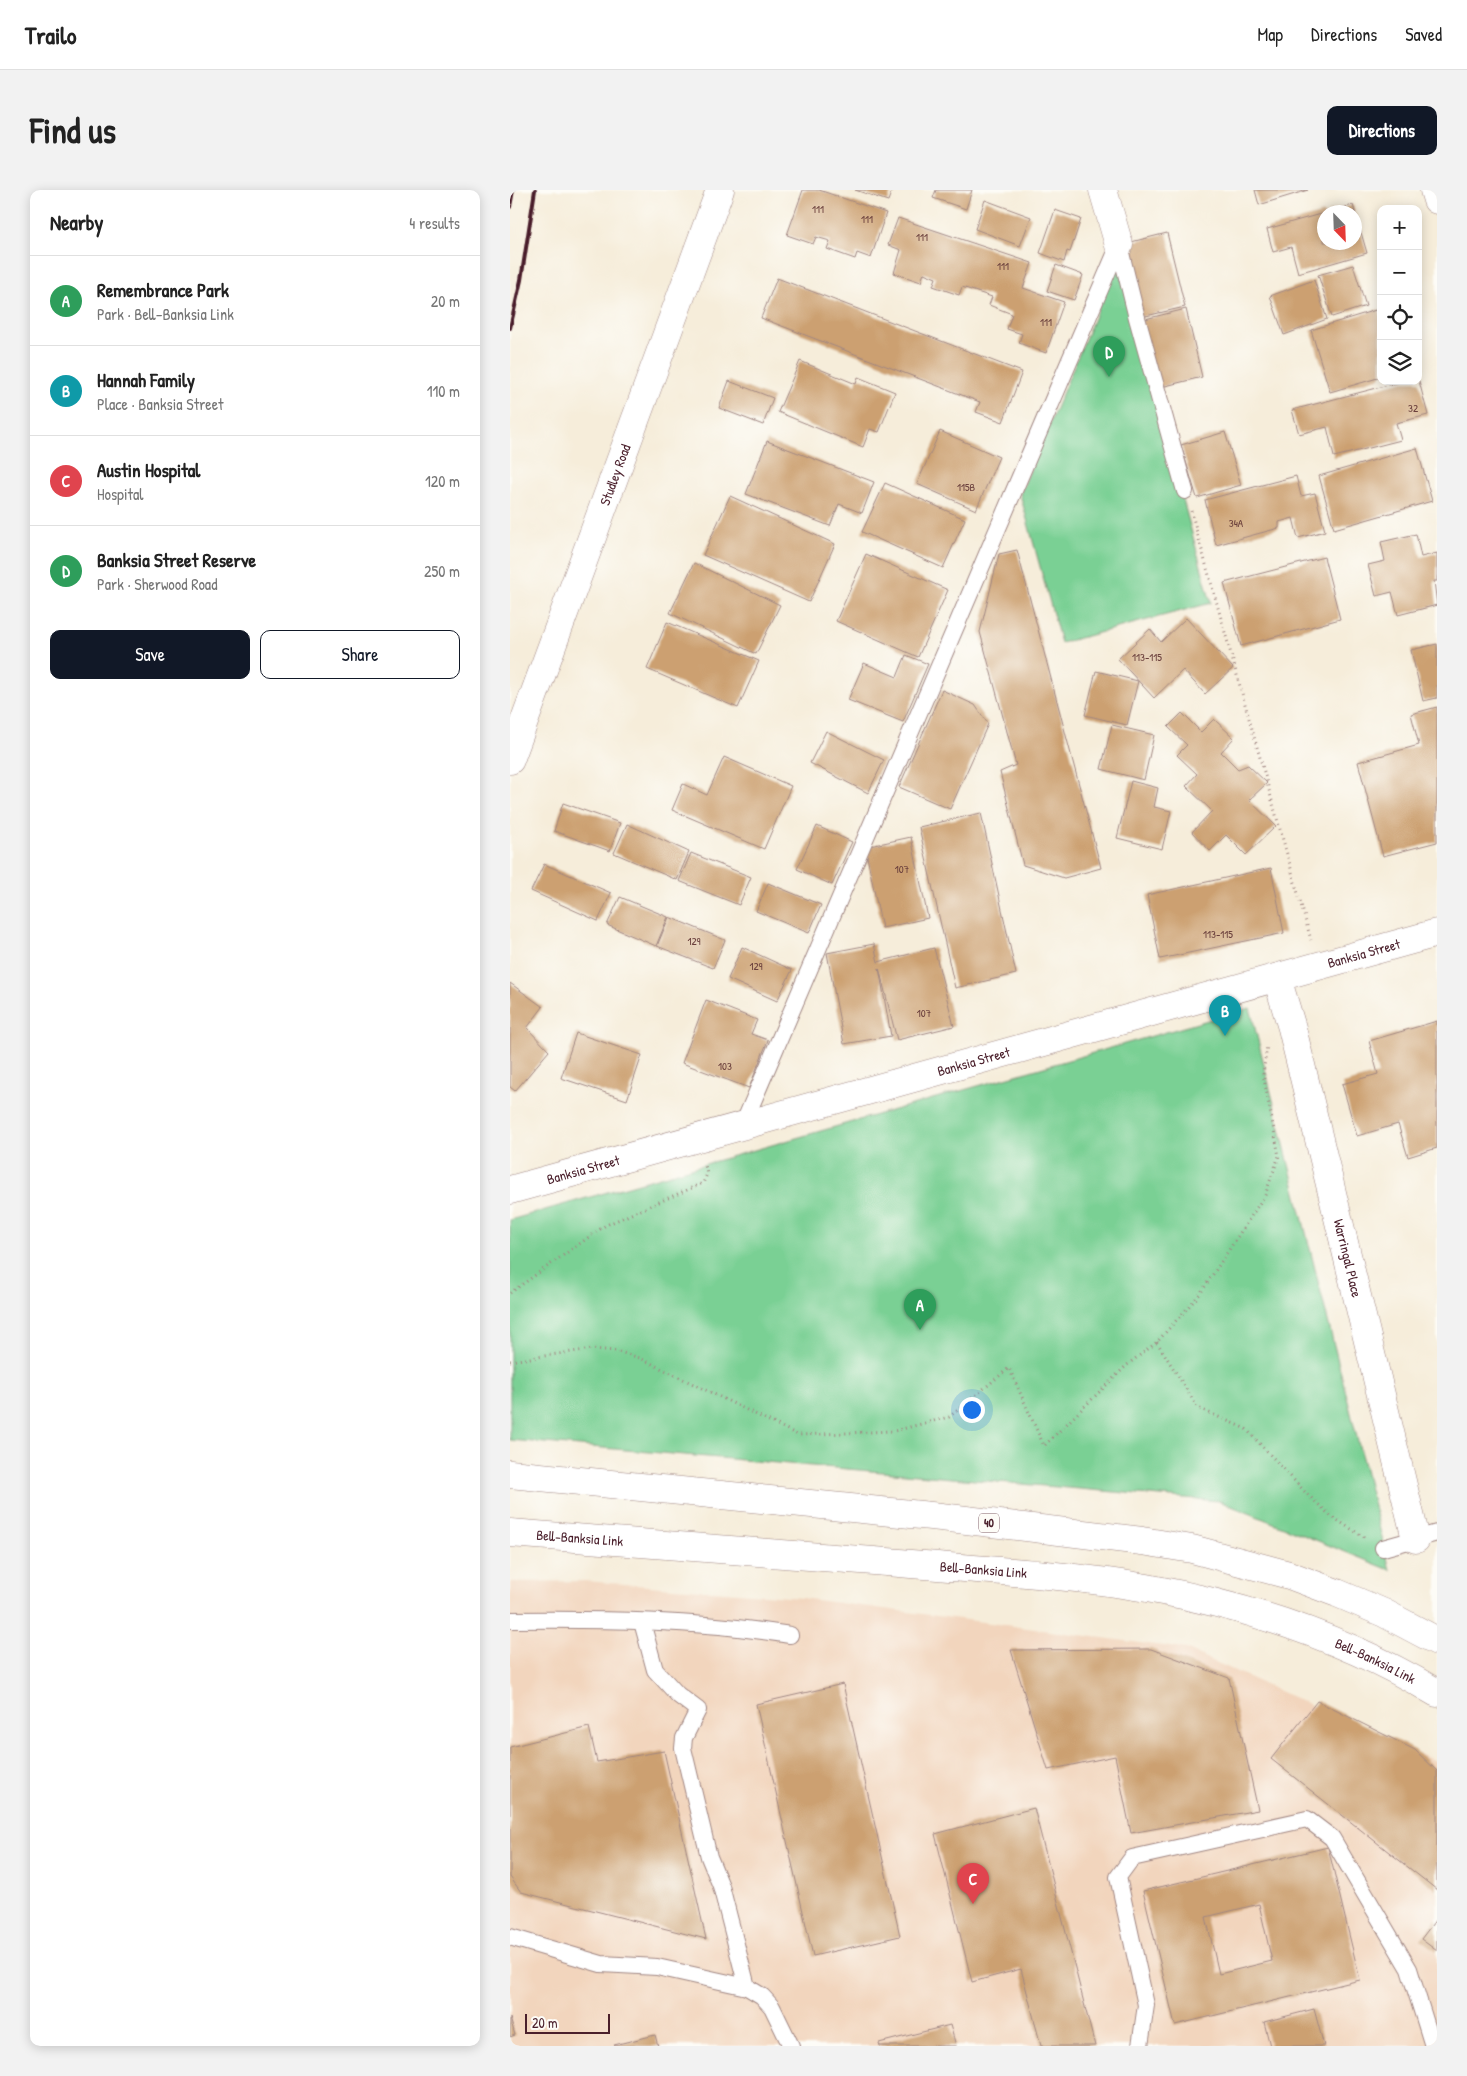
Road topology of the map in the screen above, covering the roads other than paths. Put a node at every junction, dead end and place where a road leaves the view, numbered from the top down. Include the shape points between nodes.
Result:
1 (720, 190) edge
2 (1103, 190) edge
3 (1434, 190) edge
4 (1437, 200) edge
5 (1119, 245) junction
6 (1185, 491) road end
7 (510, 760) edge
8 (1437, 933) edge
9 (1277, 978) junction
10 (742, 1127) junction
11 (510, 1190) edge
12 (510, 1474) edge
13 (510, 1534) edge
14 (1426, 1536) edge
15 (1383, 1548) road end
16 (510, 1620) edge
17 (642, 1622) junction
18 (790, 1635) dead end
19 (1437, 1640) edge
20 (1437, 1693) edge
21 (510, 1937) edge
22 (747, 1987) junction
23 (792, 2046) edge
24 (1140, 2046) edge
25 (1433, 2046) edge

1 - 7 main road, Studley Road
2 - 5 main road
3 - 4 main road
5 - 6 lane
5 - 10 lane
8 - 9 main road, Banksia Street
9 - 10 main road, Banksia Street
9 - 14 main road, Warringal Place
10 - 11 main road, Banksia Street
12 - 19 main road, 40 via 950,1518 1192,1549 1288,1575 1337,1593
13 - 20 main road, Bell–Banksia Link via 868,1560 1147,1588 1244,1610 1336,1643
14 - 15 lane, Warringal Place
16 - 17 lane
17 - 18 lane via 746,1628
17 - 22 lane via 655,1670 678,1695 698,1710 684,1738 683,1748 709,1857 721,1886
21 - 22 lane via 601,1964 657,1967
22 - 23 lane via 772,2007
24 - 25 lane via 1146,2005 1118,1877 1132,1858 1307,1819 1332,1838 1409,1969

